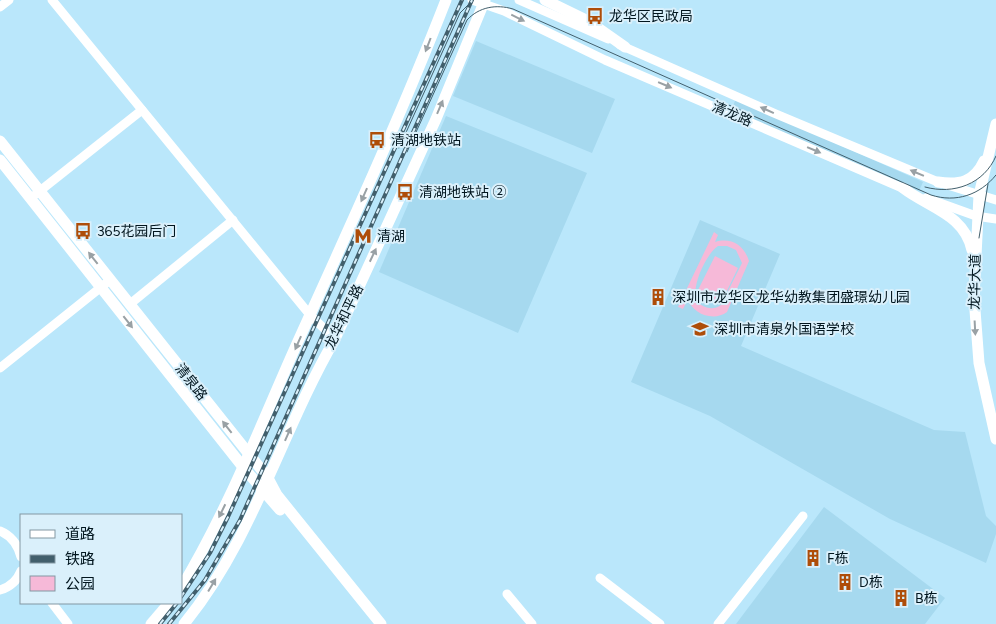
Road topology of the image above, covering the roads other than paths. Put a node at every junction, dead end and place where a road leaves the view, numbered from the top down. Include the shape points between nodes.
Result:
1 (9, 0) edge
2 (52, 0) edge
3 (446, 0) edge
4 (519, 0) edge
5 (545, 0) edge
6 (480, 1) edge
7 (0, 7) edge
8 (625, 47) junction
9 (142, 110) junction
10 (996, 124) edge
11 (0, 140) edge
12 (990, 148) junction
13 (0, 160) edge
14 (938, 182) junction
15 (902, 188) junction
16 (40, 191) junction
17 (979, 195) junction
18 (30, 199) junction
19 (996, 200) edge
20 (976, 216) junction
21 (996, 219) edge
22 (233, 220) junction
23 (975, 264) junction
24 (110, 280) junction
25 (101, 288) junction
26 (130, 304) junction
27 (310, 315) junction
28 (335, 339) junction
29 (0, 368) edge
30 (996, 439) edge
31 (249, 455) junction
32 (243, 467) junction
33 (268, 478) junction
34 (262, 490) junction
35 (803, 516) dead end
36 (0, 531) edge
37 (20, 554) edge
38 (20, 574) edge
39 (600, 578) dead end
40 (182, 586) edge
41 (0, 590) edge
42 (507, 594) dead end
43 (53, 604) edge
44 (168, 604) edge
45 (68, 624) edge
46 (151, 624) edge
47 (184, 624) edge
48 (371, 624) edge
49 (381, 624) edge
50 (532, 624) edge
51 (660, 624) edge
52 (718, 624) edge

1 - 7 street
2 - 9 street
3 -> 27 main road via 408,98
4 - 8 street, 清龙路
5 - 8 main road via 588,20
6 -> 15 street, 清龙路 via 605,60
28 -> 6 main road, 龙华和平路 via 436,118
14 -> 8 street, 清龙路
9 - 16 street
9 - 22 street
10 - 12 main road, 龙华大道
11 - 16 main road, 清泉路
12 - 14 main road via 970,180 956,184
12 - 17 main road, 龙华大道
13 - 18 main road, 清泉路
14 - 17 street, 清龙路
15 - 20 street, 清龙路
15 - 23 main road via 958,222 969,238
16 - 18 street
24 -> 16 main road, 清泉路
17 - 19 street, 清龙路
17 - 20 main road, 龙华大道
18 - 25 main road, 清泉路
20 - 21 street, 清龙路
20 - 23 main road, 龙华大道
22 - 26 street
22 - 27 street
23 -> 30 main road, 龙华大道 via 978,354
24 - 25 street
24 - 26 main road, 清泉路
25 - 29 street
25 -> 32 main road, 清泉路
31 -> 26 main road, 清泉路
27 - 28 street
27 -> 31 main road
33 -> 28 main road, 龙华和平路 via 316,370
31 - 32 main road
31 - 33 main road, 清泉路
32 - 34 main road, 清泉路
32 -> 40 main road
33 - 34 main road, 龙华和平路
33 - 49 main road, 清泉路 via 277,495
47 -> 34 main road, 龙华和平路 via 215,581
34 - 48 main road, 清泉路
35 - 52 street
36 - 37 street via 17,544
38 - 41 street via 8,588
39 - 51 street
42 - 50 street
43 - 45 street
44 - 46 main road

